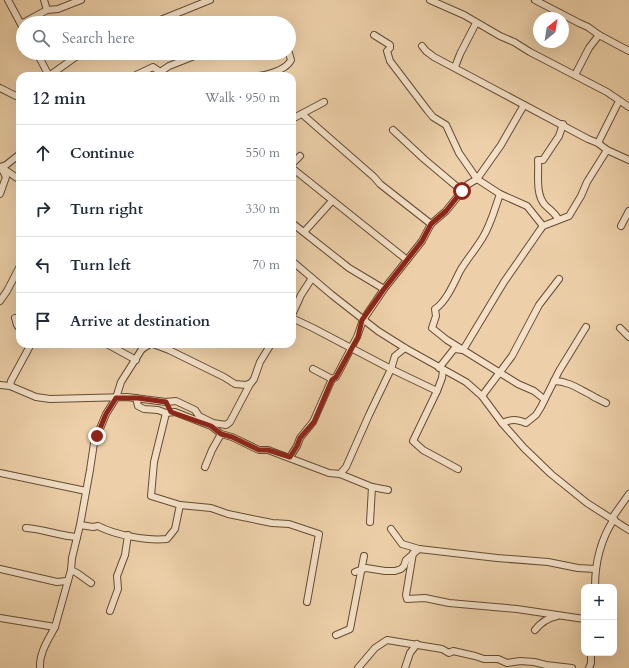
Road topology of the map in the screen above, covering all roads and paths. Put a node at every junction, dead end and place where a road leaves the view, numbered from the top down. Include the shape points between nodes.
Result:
1 (8, 0) edge
2 (44, 0) edge
3 (81, 0) edge
4 (210, 0) edge
5 (430, 0) edge
6 (535, 0) edge
7 (47, 10) junction
8 (17, 16) edge
9 (38, 16) edge
10 (170, 16) edge
11 (476, 23) junction
12 (374, 35) dead end
13 (598, 35) junction
14 (422, 46) dead end
15 (629, 51) edge
16 (41, 60) edge
17 (71, 60) edge
18 (184, 60) edge
19 (291, 60) edge
20 (455, 67) junction
21 (47, 72) edge
22 (55, 72) edge
23 (144, 72) edge
24 (158, 72) edge
25 (162, 72) edge
26 (274, 72) edge
27 (575, 75) junction
28 (0, 88) edge
29 (16, 96) edge
30 (619, 101) junction
31 (324, 102) dead end
32 (524, 105) junction
33 (629, 107) edge
34 (302, 114) junction
35 (296, 117) edge
36 (563, 124) junction
37 (393, 130) dead end
38 (598, 143) junction
39 (607, 150) junction
40 (300, 156) dead end
41 (16, 157) edge
42 (296, 160) edge
43 (629, 160) edge
44 (1, 167) edge
45 (296, 171) edge
46 (16, 177) edge
47 (477, 179) junction
48 (462, 191) junction
49 (0, 194) edge
50 (500, 194) junction
51 (332, 201) junction
52 (629, 211) edge
53 (558, 219) junction
54 (431, 224) junction
55 (296, 226) edge
56 (543, 226) junction
57 (621, 226) dead end
58 (304, 232) junction
59 (407, 260) junction
60 (296, 264) edge
61 (16, 274) edge
62 (312, 278) junction
63 (559, 279) dead end
64 (384, 289) junction
65 (0, 301) edge
66 (296, 306) edge
67 (15, 318) dead end
68 (296, 320) edge
69 (362, 320) junction
70 (16, 322) edge
71 (586, 327) dead end
72 (620, 328) dead end
73 (629, 337) edge
74 (29, 348) edge
75 (114, 348) edge
76 (141, 348) edge
77 (164, 348) edge
78 (266, 348) edge
79 (350, 348) junction
80 (405, 348) junction
81 (463, 350) junction
82 (136, 360) junction
83 (313, 369) dead end
84 (441, 369) junction
85 (391, 370) junction
86 (500, 371) junction
87 (332, 380) junction
88 (554, 381) junction
89 (250, 384) junction
90 (0, 385) edge
91 (10, 386) junction
92 (437, 391) junction
93 (482, 396) junction
94 (116, 398) junction
95 (136, 398) junction
96 (544, 399) junction
97 (166, 402) junction
98 (606, 402) dead end
99 (169, 412) junction
100 (230, 422) junction
101 (502, 423) junction
102 (223, 434) junction
103 (290, 457) junction
104 (205, 467) dead end
105 (458, 469) dead end
106 (0, 473) edge
107 (340, 474) junction
108 (372, 487) junction
109 (388, 490) dead end
110 (86, 491) junction
111 (629, 494) edge
112 (180, 505) junction
113 (613, 519) junction
114 (370, 522) dead end
115 (80, 525) junction
116 (26, 528) dead end
117 (391, 529) dead end
118 (629, 530) edge
119 (128, 535) junction
120 (77, 537) junction
121 (416, 551) junction
122 (364, 556) dead end
123 (0, 569) edge
124 (595, 569) junction
125 (71, 570) junction
126 (358, 571) junction
127 (67, 581) junction
128 (90, 583) dead end
129 (595, 584) edge
130 (307, 602) dead end
131 (110, 611) dead end
132 (558, 615) junction
133 (0, 618) edge
134 (581, 619) edge
135 (55, 627) junction
136 (535, 630) dead end
137 (336, 634) dead end
138 (417, 644) junction
139 (592, 656) edge
140 (514, 665) edge
141 (546, 667) edge
142 (40, 668) edge
143 (358, 668) edge
144 (405, 668) edge
145 (572, 668) edge
146 (588, 668) edge

1 - 8 street
2 - 7 street
3 - 7 street via 58,9
4 - 10 street
5 - 11 street
6 - 13 street via 588,27
7 - 9 street
11 - 20 street
11 - 27 street
12 - 47 street via 390,45 390,61 433,117 449,129 460,153
13 - 15 street
13 - 27 street
14 - 20 street via 434,57
16 - 21 street
17 - 22 street
18 - 25 street via 169,66
19 - 26 street via 287,66
20 - 32 street
23 - 24 street via 153,67
27 - 30 street
28 - 29 street
30 - 33 street
30 - 38 street
31 - 34 street
32 - 36 street
32 - 47 street via 501,145
34 - 35 street
34 - 54 street via 380,184
36 - 38 street
36 - 53 street via 559,136 543,160 538,160 538,184 542,199
37 - 48 street
38 - 39 street
39 - 43 street
39 - 53 street via 571,214
40 - 42 street
41 - 44 street
44 - 46 street
44 - 49 street via 6,177
45 - 51 street
47 - 48 street
47 - 50 street
48 - 54 street via 446,211
50 - 56 street via 527,206
50 - 81 street via 491,226 440,306 435,309 436,316 432,328
51 - 58 street
51 - 59 street
52 - 57 street
53 - 56 street
54 - 59 street
55 - 58 street
56 - 81 street via 508,276
58 - 64 street via 349,268
59 - 64 street
60 - 62 street
61 - 65 street
62 - 66 street
62 - 69 street
63 - 86 street via 540,305 512,356
64 - 69 street
67 - 70 street
68 - 79 street
69 - 79 street via 358,337
69 - 80 street
71 - 88 street
72 - 73 street
74 - 91 street
75 - 82 street
76 - 82 street
77 - 89 street via 235,384
78 - 89 street
79 - 85 street
79 - 87 street via 336,377
80 - 84 street
80 - 85 street via 395,356
81 - 84 street via 454,349
81 - 86 street
82 - 94 street via 121,382
83 - 87 street
84 - 92 street via 442,378
84 - 93 street via 466,382
85 - 92 street
85 - 107 street via 346,467
86 - 93 street
86 - 96 street
87 - 103 street via 314,422 300,438
88 - 96 street
88 - 98 street via 562,381
89 - 100 street
90 - 91 street
91 - 94 street via 50,399
92 - 105 street via 413,441 423,450
93 - 101 street
94 - 95 street
94 - 110 street via 94,443
95 - 97 street
95 - 99 street via 138,406 144,409
96 - 101 street via 536,415 526,423 516,419
97 - 99 street
97 - 100 street via 176,401 213,423 226,425
99 - 102 street via 211,426
99 - 112 street via 154,462 151,496
100 - 102 street
101 - 113 street via 562,484
102 - 103 street via 259,450
102 - 104 street
103 - 107 street via 329,474
106 - 110 street
107 - 108 street
108 - 109 street
108 - 114 street
110 - 115 street
111 - 113 street
112 - 119 street via 175,529 167,539 156,540
112 - 130 street via 211,508 228,514 289,524 319,534
113 - 118 street
113 - 124 street via 606,532
115 - 119 street via 98,526
115 - 120 street
116 - 120 street
117 - 121 street via 402,544
119 - 131 street via 125,555 117,576 118,589
120 - 125 street
121 - 124 street via 548,562
121 - 126 street via 401,569 385,571 366,568
121 - 132 street via 407,599 425,598
122 - 126 street
123 - 127 street via 57,582
124 - 129 street
125 - 127 street
125 - 128 street
126 - 137 street via 350,629
127 - 135 street
132 - 134 street
132 - 136 street via 547,619
133 - 135 street
135 - 142 street via 43,649
138 - 140 street via 484,659 498,659
138 - 143 street via 387,640 375,648
138 - 144 street via 410,653
139 - 146 street
140 - 141 street via 534,662
141 - 145 street

